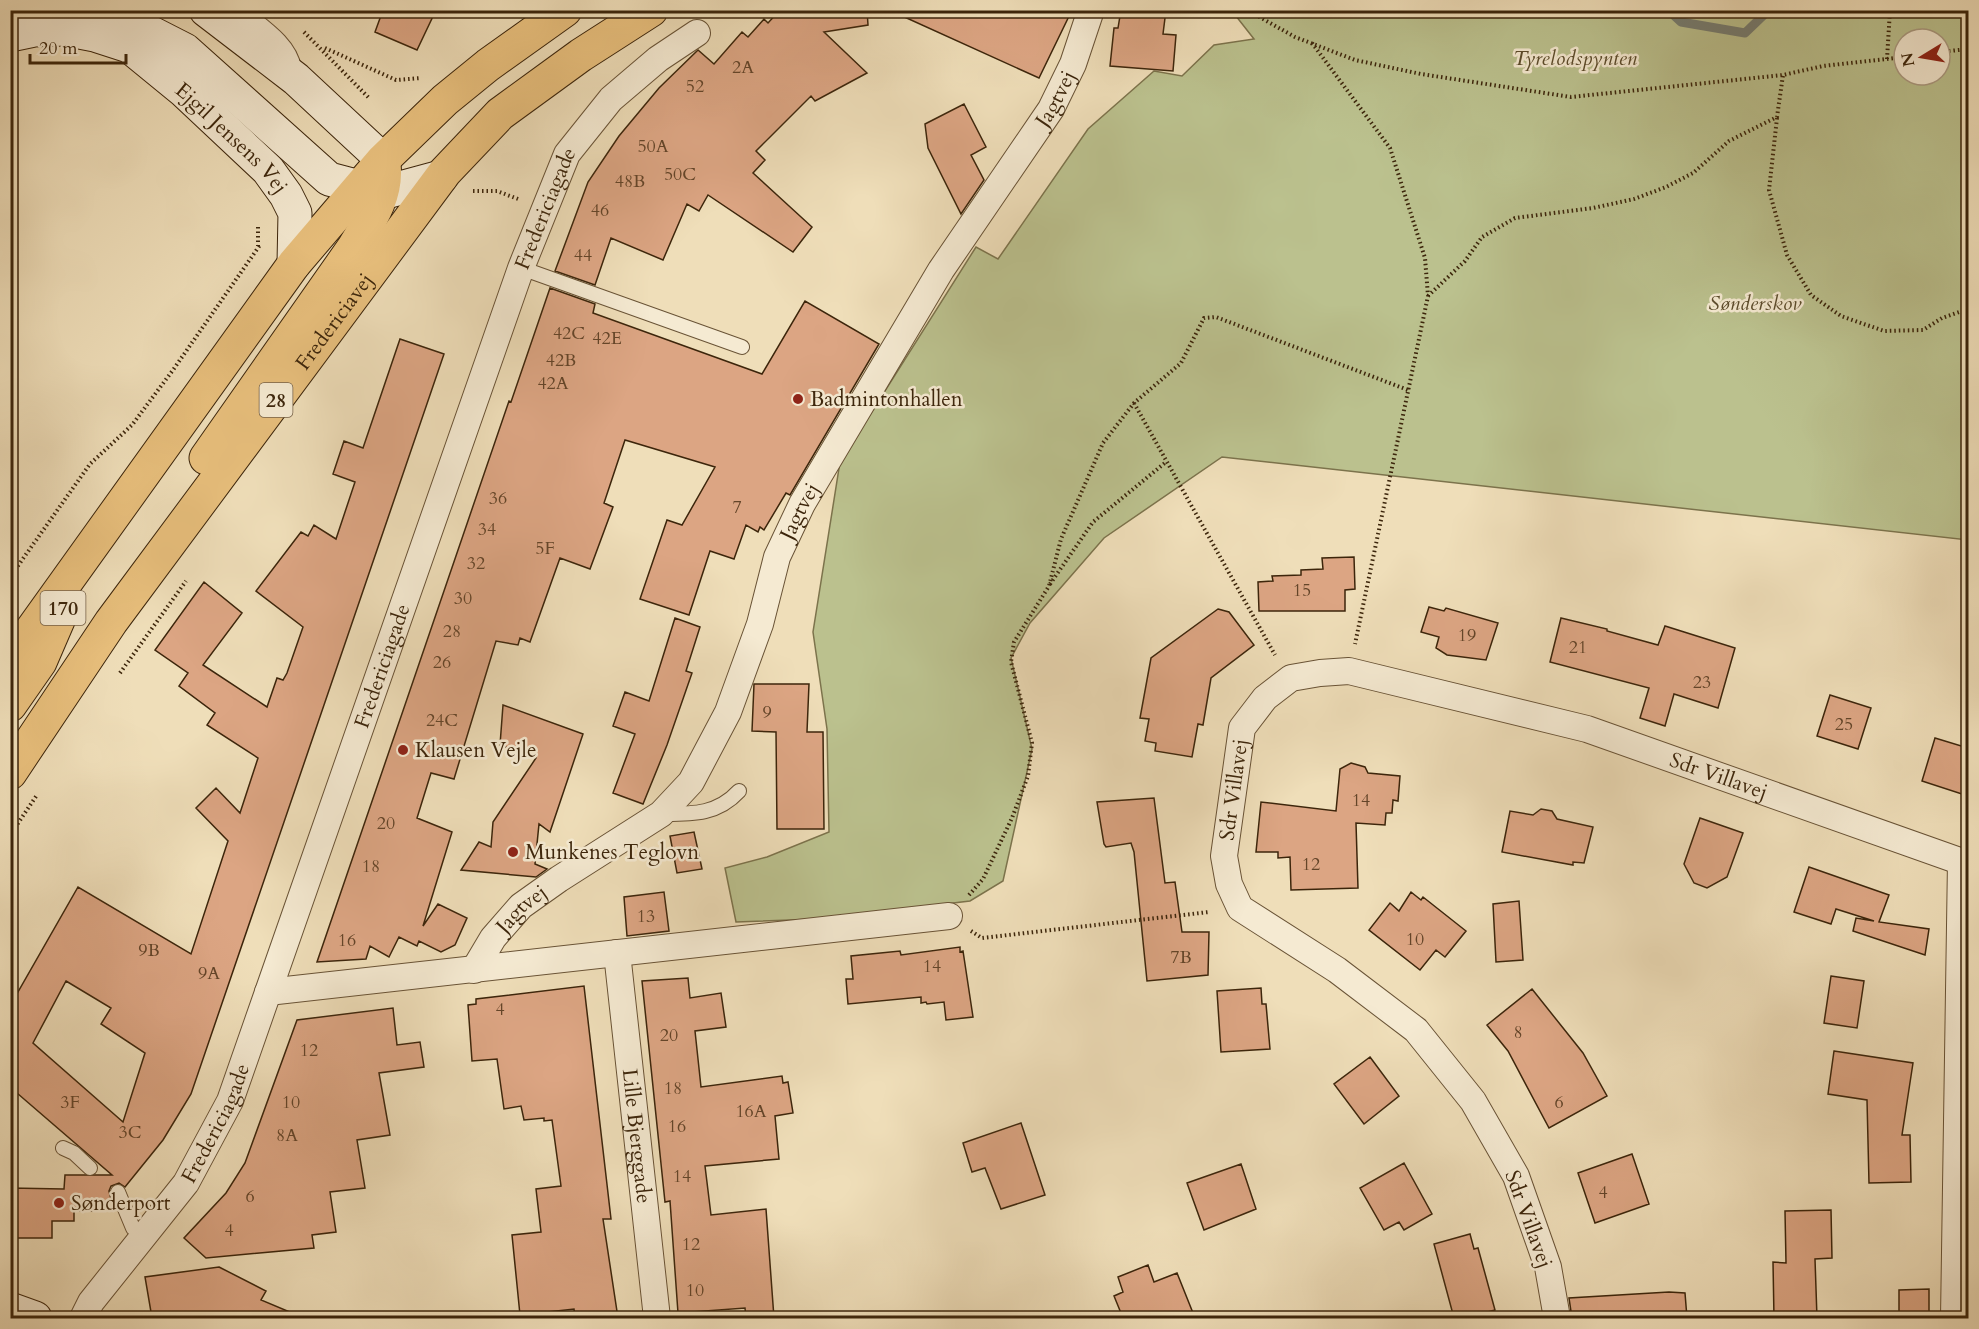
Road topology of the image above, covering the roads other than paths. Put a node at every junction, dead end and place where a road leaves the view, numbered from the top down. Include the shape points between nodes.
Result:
1 (206, 10) edge
2 (243, 10) edge
3 (565, 10) edge
4 (651, 10) edge
5 (1091, 10) edge
6 (697, 33) dead end
7 (10, 35) edge
8 (95, 35) junction
9 (296, 79) junction
10 (383, 160) junction
11 (454, 184) junction
12 (371, 191) junction
13 (294, 264) junction
14 (521, 268) junction
15 (742, 347) dead end
16 (86, 554) junction
17 (111, 622) junction
18 (10, 660) edge
19 (10, 705) edge
20 (10, 773) edge
21 (739, 791) dead end
22 (662, 814) junction
23 (1965, 863) edge
24 (949, 916) road end
25 (617, 953) junction
26 (474, 970) junction
27 (268, 992) junction
28 (63, 1148) dead end
29 (90, 1168) dead end
30 (118, 1192) dead end
31 (144, 1236) junction
32 (10, 1308) edge
33 (35, 1318) edge
34 (83, 1318) edge
35 (657, 1318) edge
36 (1557, 1318) edge
37 (1954, 1318) edge

1 - 9 main road
2 - 9 lane via 293,58
3 - 10 main road via 445,100
4 - 11 main road, Fredericiavej / 28 via 580,55 500,114
5 - 22 street, Jagtvej via 1073,64 1051,109 941,270 802,504 777,558 760,624 728,712 691,782
6 - 14 street, Fredericiagade via 658,59 611,99 567,154
7 - 8 main road, Ejgil Jensens Vej via 64,29
8 - 12 main road via 112,26 140,27 184,50 328,179
8 - 13 main road, Ejgil Jensens Vej via 129,46 184,91 268,170 295,213
9 - 10 main road
10 - 12 main road via 385,175
11 - 12 main road
11 - 17 main road, Fredericiavej / 28
12 - 13 main road
12 - 17 main road via 371,219 138,555
13 - 16 main road
14 - 15 lane
14 - 27 street, Fredericiagade
16 - 18 main road
16 - 19 main road, 170 via 40,662
17 - 20 main road, Fredericiavej / 28
21 - 22 lane via 716,810
22 - 26 street, Jagtvej via 521,906 493,938
23 - 36 street, Sdr Villavej via 1587,729 1349,671 1291,678 1264,698 1242,728 1224,856 1229,884 1240,909 1337,970 1416,1030 1473,1101 1516,1176 1548,1267
23 - 37 street
24 - 25 street, Jagtvej
25 - 26 street, Jagtvej
25 - 35 street, Lille Bjerggade
26 - 27 street, Jagtvej
27 - 31 street, Fredericiagade via 230,1101 186,1183
28 - 29 lane via 75,1153
30 - 31 lane via 133,1228
31 - 34 street, Fredericiagade via 91,1302
32 - 33 main road

